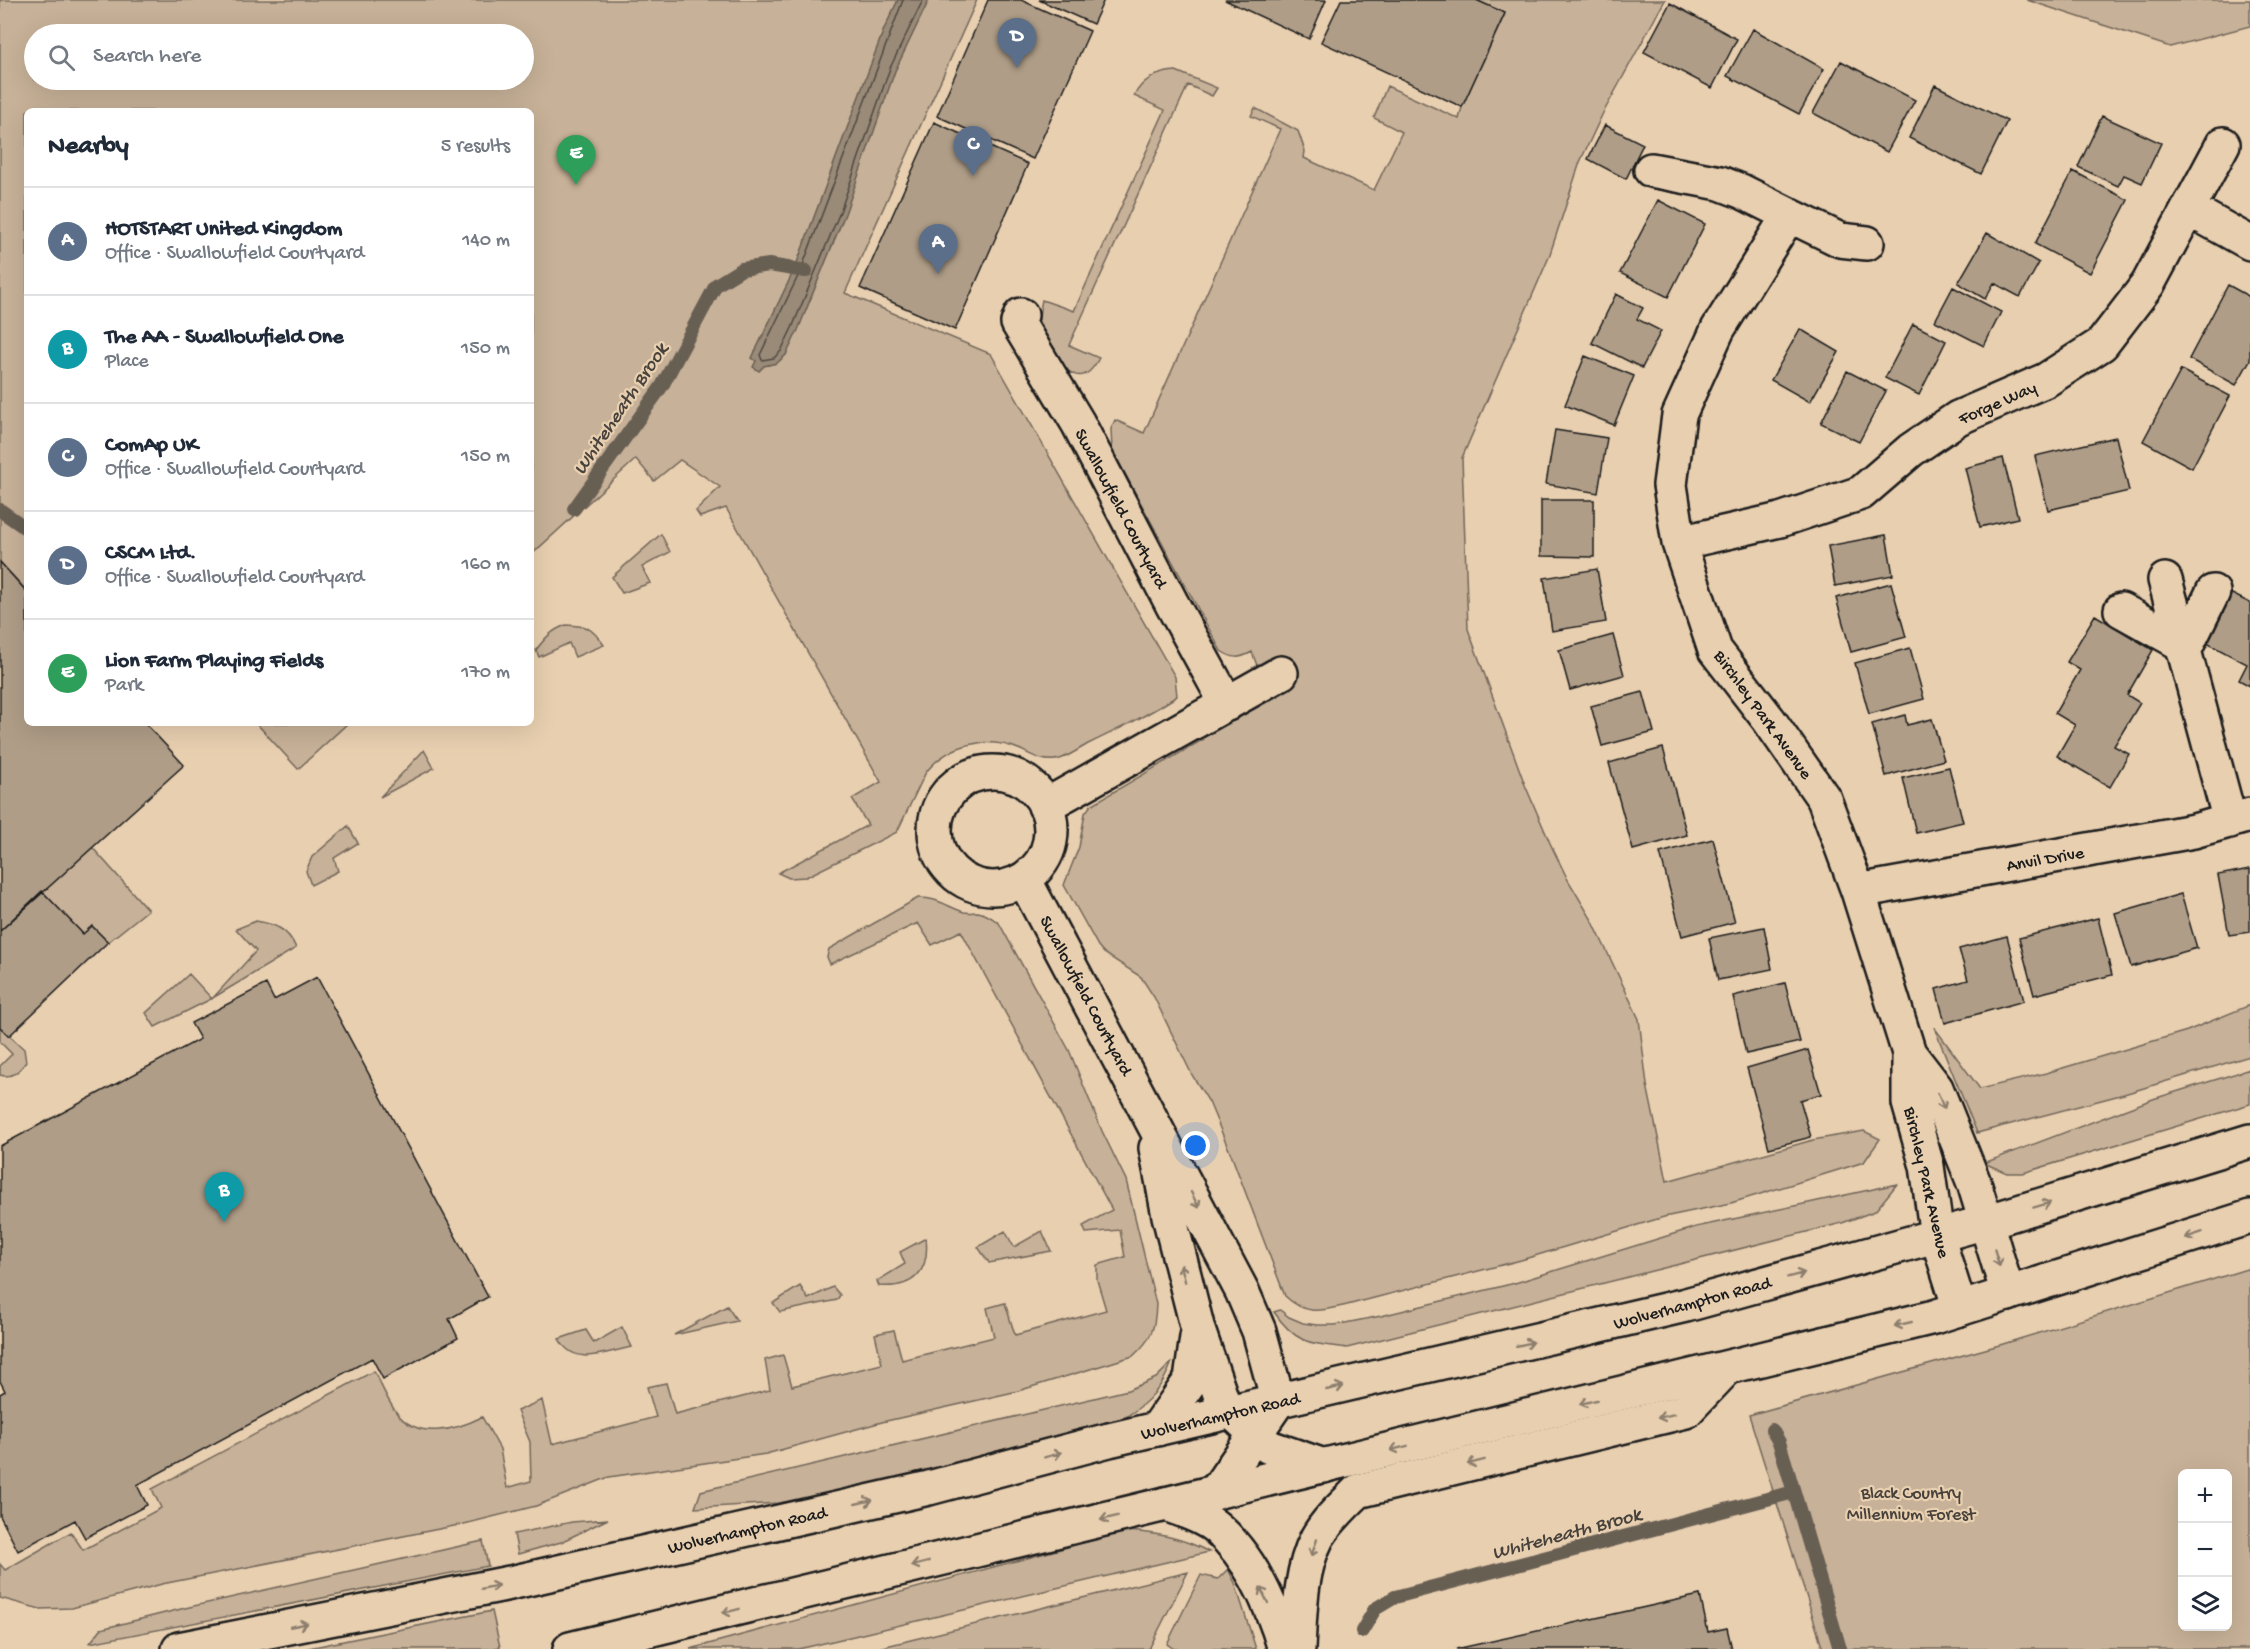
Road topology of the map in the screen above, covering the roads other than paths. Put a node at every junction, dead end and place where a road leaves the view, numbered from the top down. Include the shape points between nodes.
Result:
1 (2223, 144) dead end
2 (1651, 170) dead end
3 (2189, 208) junction
4 (1790, 215) junction
5 (1867, 243) dead end
6 (2250, 243) edge
7 (1021, 315) dead end
8 (1679, 543) junction
9 (2164, 580) dead end
10 (2213, 592) dead end
11 (2121, 610) dead end
12 (2183, 647) junction
13 (1281, 673) dead end
14 (1227, 704) junction
15 (1045, 806) junction
16 (2240, 818) edge
17 (1024, 879) junction
18 (1858, 891) junction
19 (1909, 1053) junction
20 (1149, 1111) junction
21 (2250, 1141) edge
22 (2250, 1217) edge
23 (1986, 1222) junction
24 (1937, 1236) junction
25 (2008, 1294) junction
26 (1960, 1310) junction
27 (1198, 1330) junction
28 (1727, 1368) junction
29 (1278, 1401) junction
30 (1244, 1423) junction
31 (1157, 1429) junction
32 (1324, 1466) junction
33 (1215, 1493) junction
34 (1166, 1504) junction
35 (179, 1649) edge
36 (570, 1649) edge
37 (1285, 1649) edge
38 (1298, 1649) edge

1 - 3 main road, Forge Way
2 - 4 main road via 1720,183
3 - 6 main road
3 - 8 main road, Forge Way via 2148,284 2102,344 2046,380 1958,418 1911,450 1861,493 1780,520
4 - 5 main road via 1840,240
4 - 8 main road, Birchley Park Avenue via 1718,329 1679,415 1670,485
7 - 14 main road, Swallowfield Courtyard via 1018,323 1078,423
8 - 18 main road, Birchley Park Avenue via 1715,650 1824,799
9 - 12 main road, Anvil Drive
10 - 12 main road
11 - 12 main road
12 - 16 main road, Anvil Drive via 2207,736
13 - 14 main road
14 - 15 main road
15 - 17 main road via 1051,834 1047,849 1040,864
15 - 17 main road via 1033,788 1017,777 979,773 960,781 946,795 938,812 934,831 938,850 948,867 963,880 998,888
16 - 18 main road, Anvil Drive via 2194,831
17 - 20 main road, Swallowfield Courtyard
18 - 19 main road, Birchley Park Avenue
19 -> 23 main road, Birchley Park Avenue via 1936,1088
19 - 24 main road, Birchley Park Avenue via 1909,1103 1927,1166
27 -> 20 main road, Swallowfield Courtyard via 1169,1216
20 -> 29 main road, Swallowfield Courtyard via 1242,1291 1259,1331
23 -> 21 main road, Wolverhampton Road
22 -> 25 main road
23 - 24 main road, Wolverhampton Road
23 -> 25 main road, Birchley Park Avenue
24 - 26 main road, Birchley Park Avenue
29 -> 24 main road, Wolverhampton Road via 1686,1305
25 - 26 main road
26 -> 28 main road
27 - 30 main road, Swallowfield Courtyard via 1224,1403
27 - 31 main road, Swallowfield Courtyard via 1191,1380
28 -> 32 main road
28 -> 38 main road via 1686,1411 1358,1491 1317,1538 1304,1574
29 - 30 main road, Wolverhampton Road
30 - 31 main road, Wolverhampton Road
30 - 32 main road, Swallowfield Courtyard via 1269,1447
30 - 33 main road
35 -> 31 main road, Wolverhampton Road via 521,1581 929,1488
32 - 33 main road
33 - 34 main road
34 -> 36 main road
37 -> 34 main road via 1256,1576 1236,1550 1216,1528

